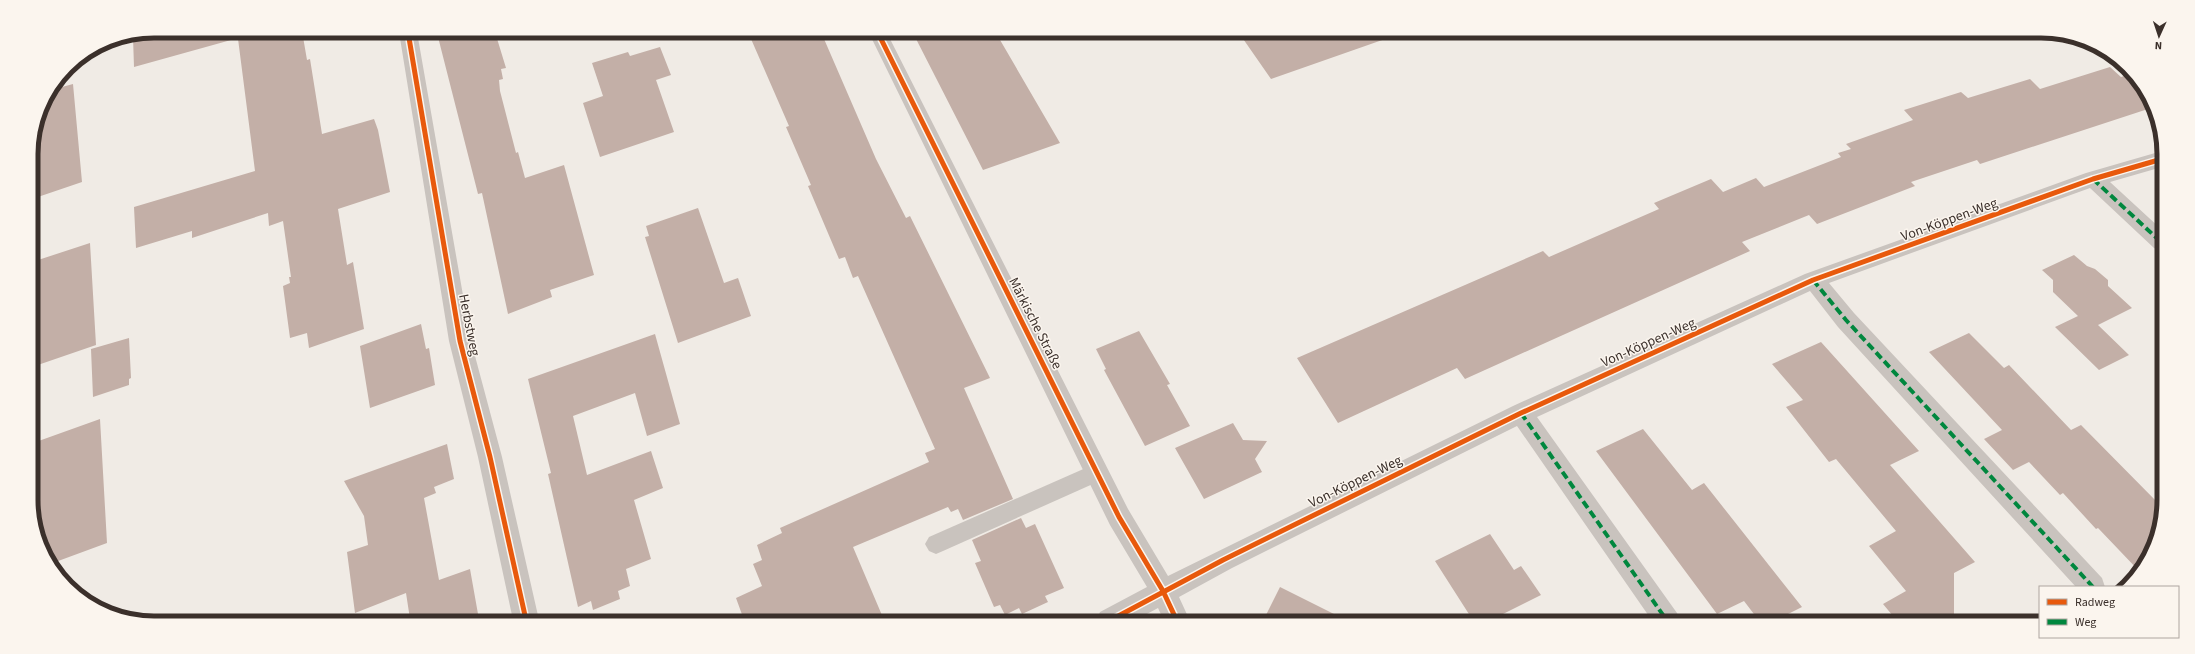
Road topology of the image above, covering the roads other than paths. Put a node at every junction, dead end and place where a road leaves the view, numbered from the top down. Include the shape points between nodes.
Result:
1 (409, 38) edge
2 (880, 38) edge
3 (2157, 160) edge
4 (2093, 179) junction
5 (2157, 238) edge
6 (1813, 280) junction
7 (1521, 413) junction
8 (1097, 472) junction
9 (936, 544) dead end
10 (2092, 586) edge
11 (1163, 591) junction
12 (525, 616) edge
13 (1118, 616) edge
14 (1175, 616) edge
15 (1664, 616) edge

1 - 12 street, Herbstweg via 460,341 490,457
2 - 8 street, Märkische Straße
3 - 4 street, Von-Köppen-Weg
4 - 5 street
4 - 6 street, Von-Köppen-Weg
6 - 7 street, Von-Köppen-Weg
6 - 10 street via 1846,320
7 - 11 street, Von-Köppen-Weg
7 - 15 street
8 - 9 lane
8 - 11 street, Märkische Straße via 1119,517
11 - 13 street, Von-Köppen-Weg
11 - 14 street, Märkische Straße

